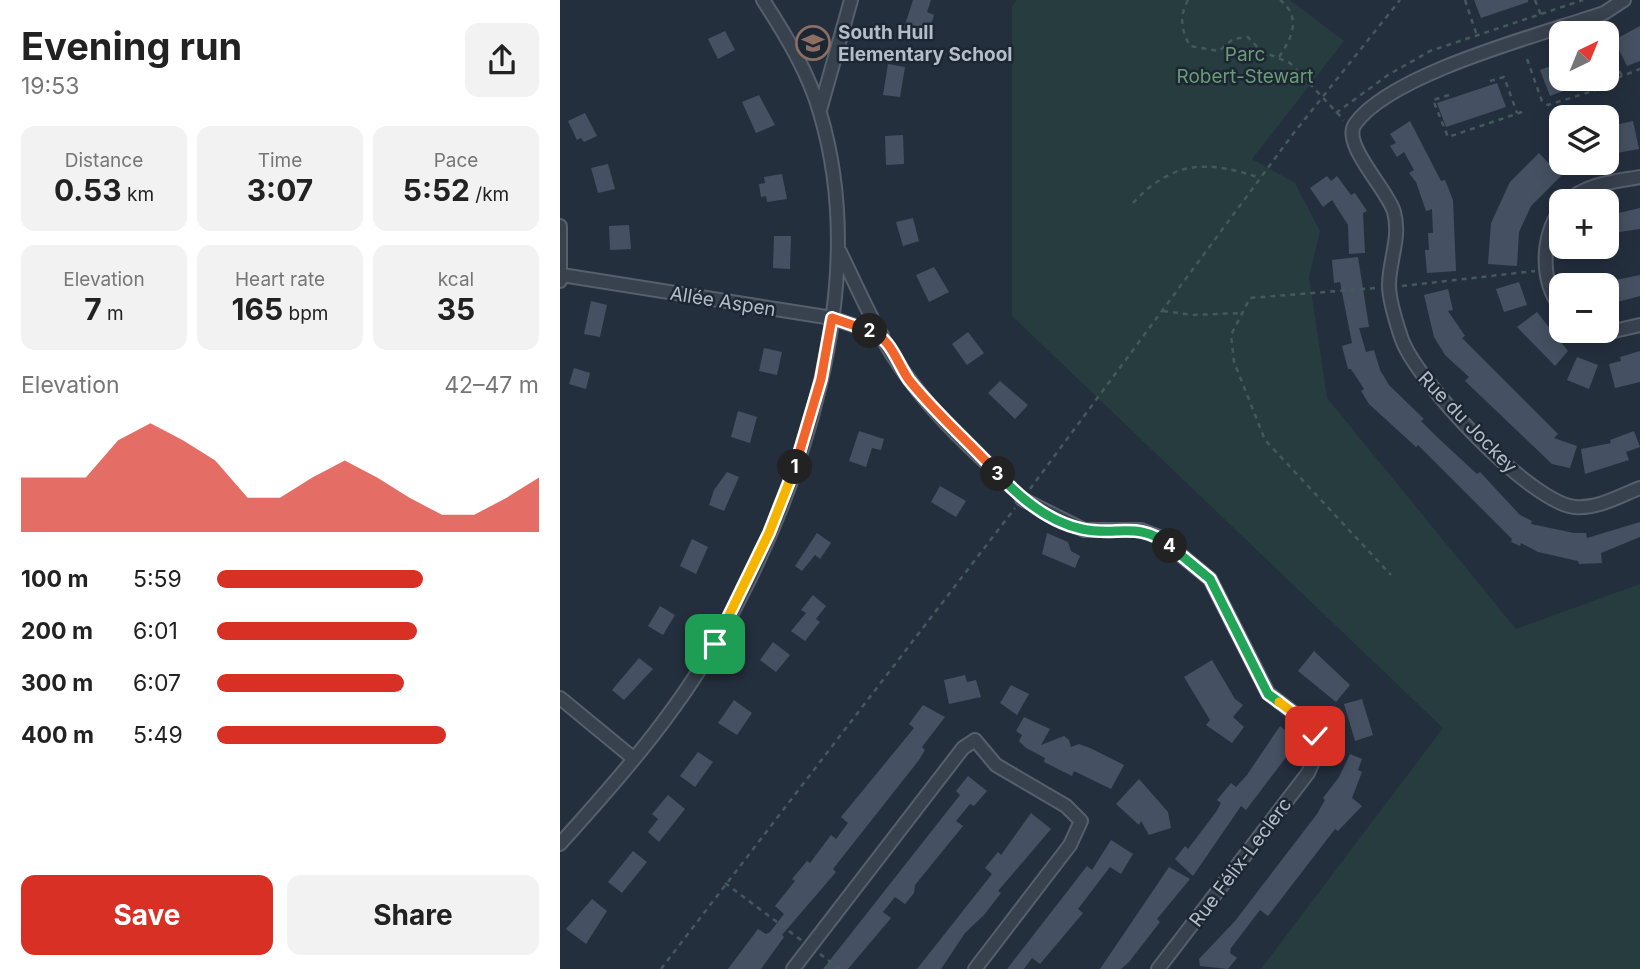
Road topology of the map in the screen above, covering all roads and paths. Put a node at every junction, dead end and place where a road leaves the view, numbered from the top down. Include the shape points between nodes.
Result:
1 (763, 0) edge
2 (851, 0) edge
3 (1188, 0) edge
4 (1280, 0) edge
5 (1400, 0) edge
6 (1465, 0) edge
7 (1535, 0) edge
8 (1624, 0) edge
9 (1541, 15) dead end
10 (1477, 36) dead end
11 (1279, 57) junction
12 (1527, 59) dead end
13 (1619, 69) edge
14 (1640, 69) edge
15 (1623, 77) junction
16 (1490, 81) dead end
17 (1449, 95) dead end
18 (1322, 98) junction
19 (820, 110) junction
20 (1525, 111) dead end
21 (1517, 113) junction
22 (1353, 127) junction
23 (1640, 177) edge
24 (1261, 178) junction
25 (1587, 189) edge
26 (1133, 203) dead end
27 (560, 226) edge
28 (1549, 243) edge
29 (839, 252) junction
30 (1546, 270) junction
31 (561, 278) edge
32 (1549, 280) edge
33 (1399, 286) dead end
34 (1379, 288) dead end
35 (1163, 311) junction
36 (1242, 313) junction
37 (832, 318) junction
38 (1640, 325) edge
39 (1619, 330) edge
40 (882, 335) junction
41 (993, 469) joint
42 (1640, 488) edge
43 (1022, 499) junction
44 (1391, 575) dead end
45 (560, 698) edge
46 (633, 758) junction
47 (560, 844) edge
48 (725, 883) junction
49 (810, 947) junction
50 (661, 969) edge
51 (793, 969) edge
52 (840, 969) edge
53 (975, 969) edge
54 (1158, 969) edge

1 - 19 street
2 - 19 street
3 - 11 path via 1182,12 1182,30 1190,46 1219,51 1233,39 1248,37 1261,51
4 - 11 path via 1295,25
5 - 18 path
6 - 10 path
7 - 9 path
8 - 22 street via 1604,13 1427,73
11 - 18 path via 1290,62
12 - 15 path via 1542,101 1548,104 1612,85 1612,80
13 - 15 path
14 - 15 path
16 - 21 path via 1504,77
17 - 21 path via 1433,100 1447,137
18 - 22 path
18 - 24 path
19 - 29 street via 828,143
20 - 21 path
22 - 42 street, Rue du Jockey via 1351,138 1358,153 1388,196 1394,213 1397,230 1389,287 1409,360 1421,376 1489,448 1550,499 1587,507
23 - 25 street
24 - 26 path via 1225,166 1180,169 1148,187
24 - 35 path
27 - 31 street
28 - 30 street
29 - 37 street
29 - 40 street
30 - 32 street
30 - 33 path
31 - 37 street, Allée Aspen
34 - 36 path via 1250,298
35 - 36 path
35 - 43 path
36 - 44 path via 1231,335 1234,362 1265,440
37 - 40 street, Allée Aspen
37 - 46 street via 818,390 769,533 715,644
38 - 39 street
40 - 41 street via 908,378
41 - 43 path
43 - 48 path
43 - 54 street, Rue Félix-Leclerc via 1083,530 1141,530 1159,537 1210,579 1268,694 1303,720 1315,736 1316,755 1308,773
45 - 46 street
46 - 47 street
48 - 49 path
48 - 50 path
49 - 51 street
49 - 52 path
49 - 53 street via 963,748 975,740 996,765 1066,806 1081,821 1070,845

